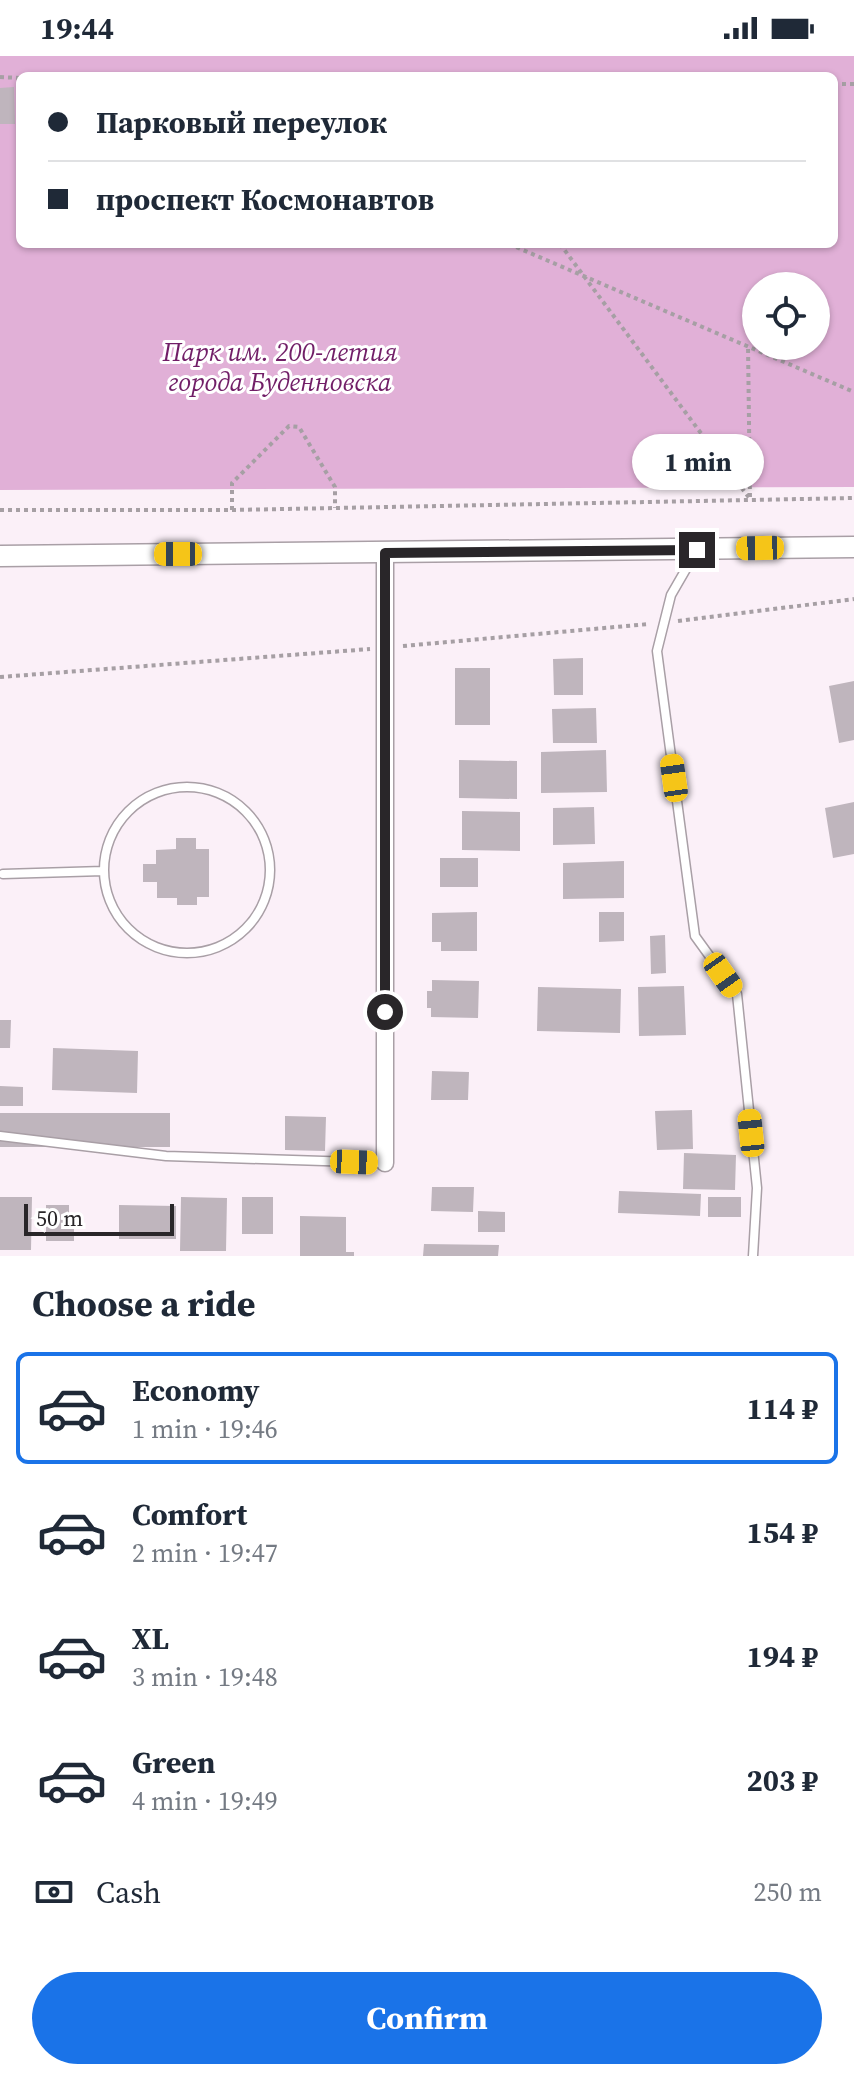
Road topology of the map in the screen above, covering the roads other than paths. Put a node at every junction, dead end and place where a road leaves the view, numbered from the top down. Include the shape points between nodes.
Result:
1 (854, 547) edge
2 (697, 550) junction
3 (385, 553) junction
4 (0, 556) edge
5 (103, 871) junction
6 (3, 874) dead end
7 (0, 1136) edge
8 (385, 1163) joint
9 (753, 1256) edge

1 - 2 street
2 - 3 street
2 - 9 lane via 671,595 657,651 695,936 737,994 757,1188
3 - 4 street
3 - 8 street
5 - 5 lane via 109,842 125,816 144,798 172,786 193,784 231,798 261,830 269,852 270,875 256,917 225,946 201,953 177,953 132,935 115,911
5 - 6 lane
7 - 8 lane via 166,1156

